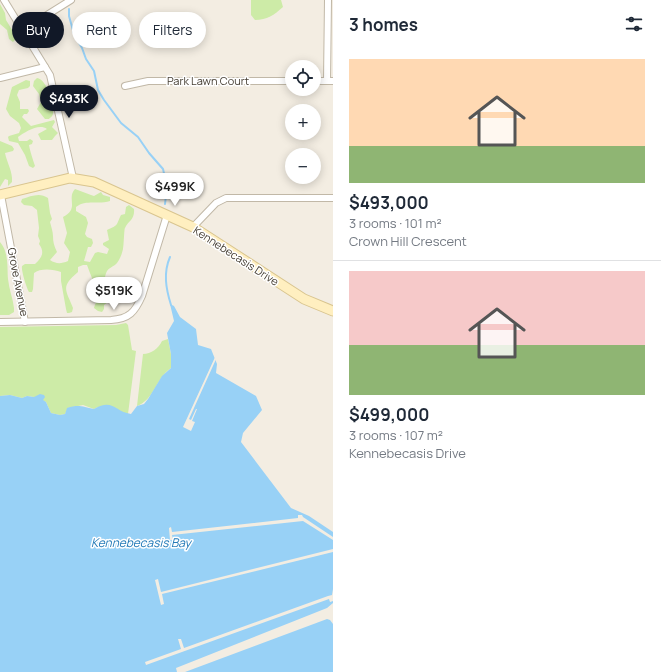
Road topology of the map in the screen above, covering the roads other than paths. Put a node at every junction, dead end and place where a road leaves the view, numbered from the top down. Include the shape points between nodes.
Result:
1 (4, 0) edge
2 (70, 0) edge
3 (328, 0) edge
4 (51, 12) edge
5 (12, 13) edge
6 (34, 48) edge
7 (45, 67) junction
8 (0, 78) edge
9 (285, 81) edge
10 (330, 81) edge
11 (125, 86) dead end
12 (73, 178) junction
13 (0, 195) edge
14 (333, 198) edge
15 (167, 215) junction
16 (193, 228) junction
17 (333, 311) edge
18 (0, 322) edge
19 (25, 322) junction

1 - 5 street
2 - 4 street
3 - 10 street
6 - 7 street
7 - 8 street
7 - 12 street via 51,80
9 - 11 street, Park Lawn Court via 148,81
12 - 13 street, Kennebecasis Drive
12 - 15 street, Kennebecasis Drive via 105,186
13 - 19 street, Grove Avenue
14 - 16 street via 226,198 216,203
15 - 16 street, Kennebecasis Drive
15 - 19 street via 142,296 130,315 111,320
16 - 17 street, Kennebecasis Drive via 304,299
18 - 19 street

